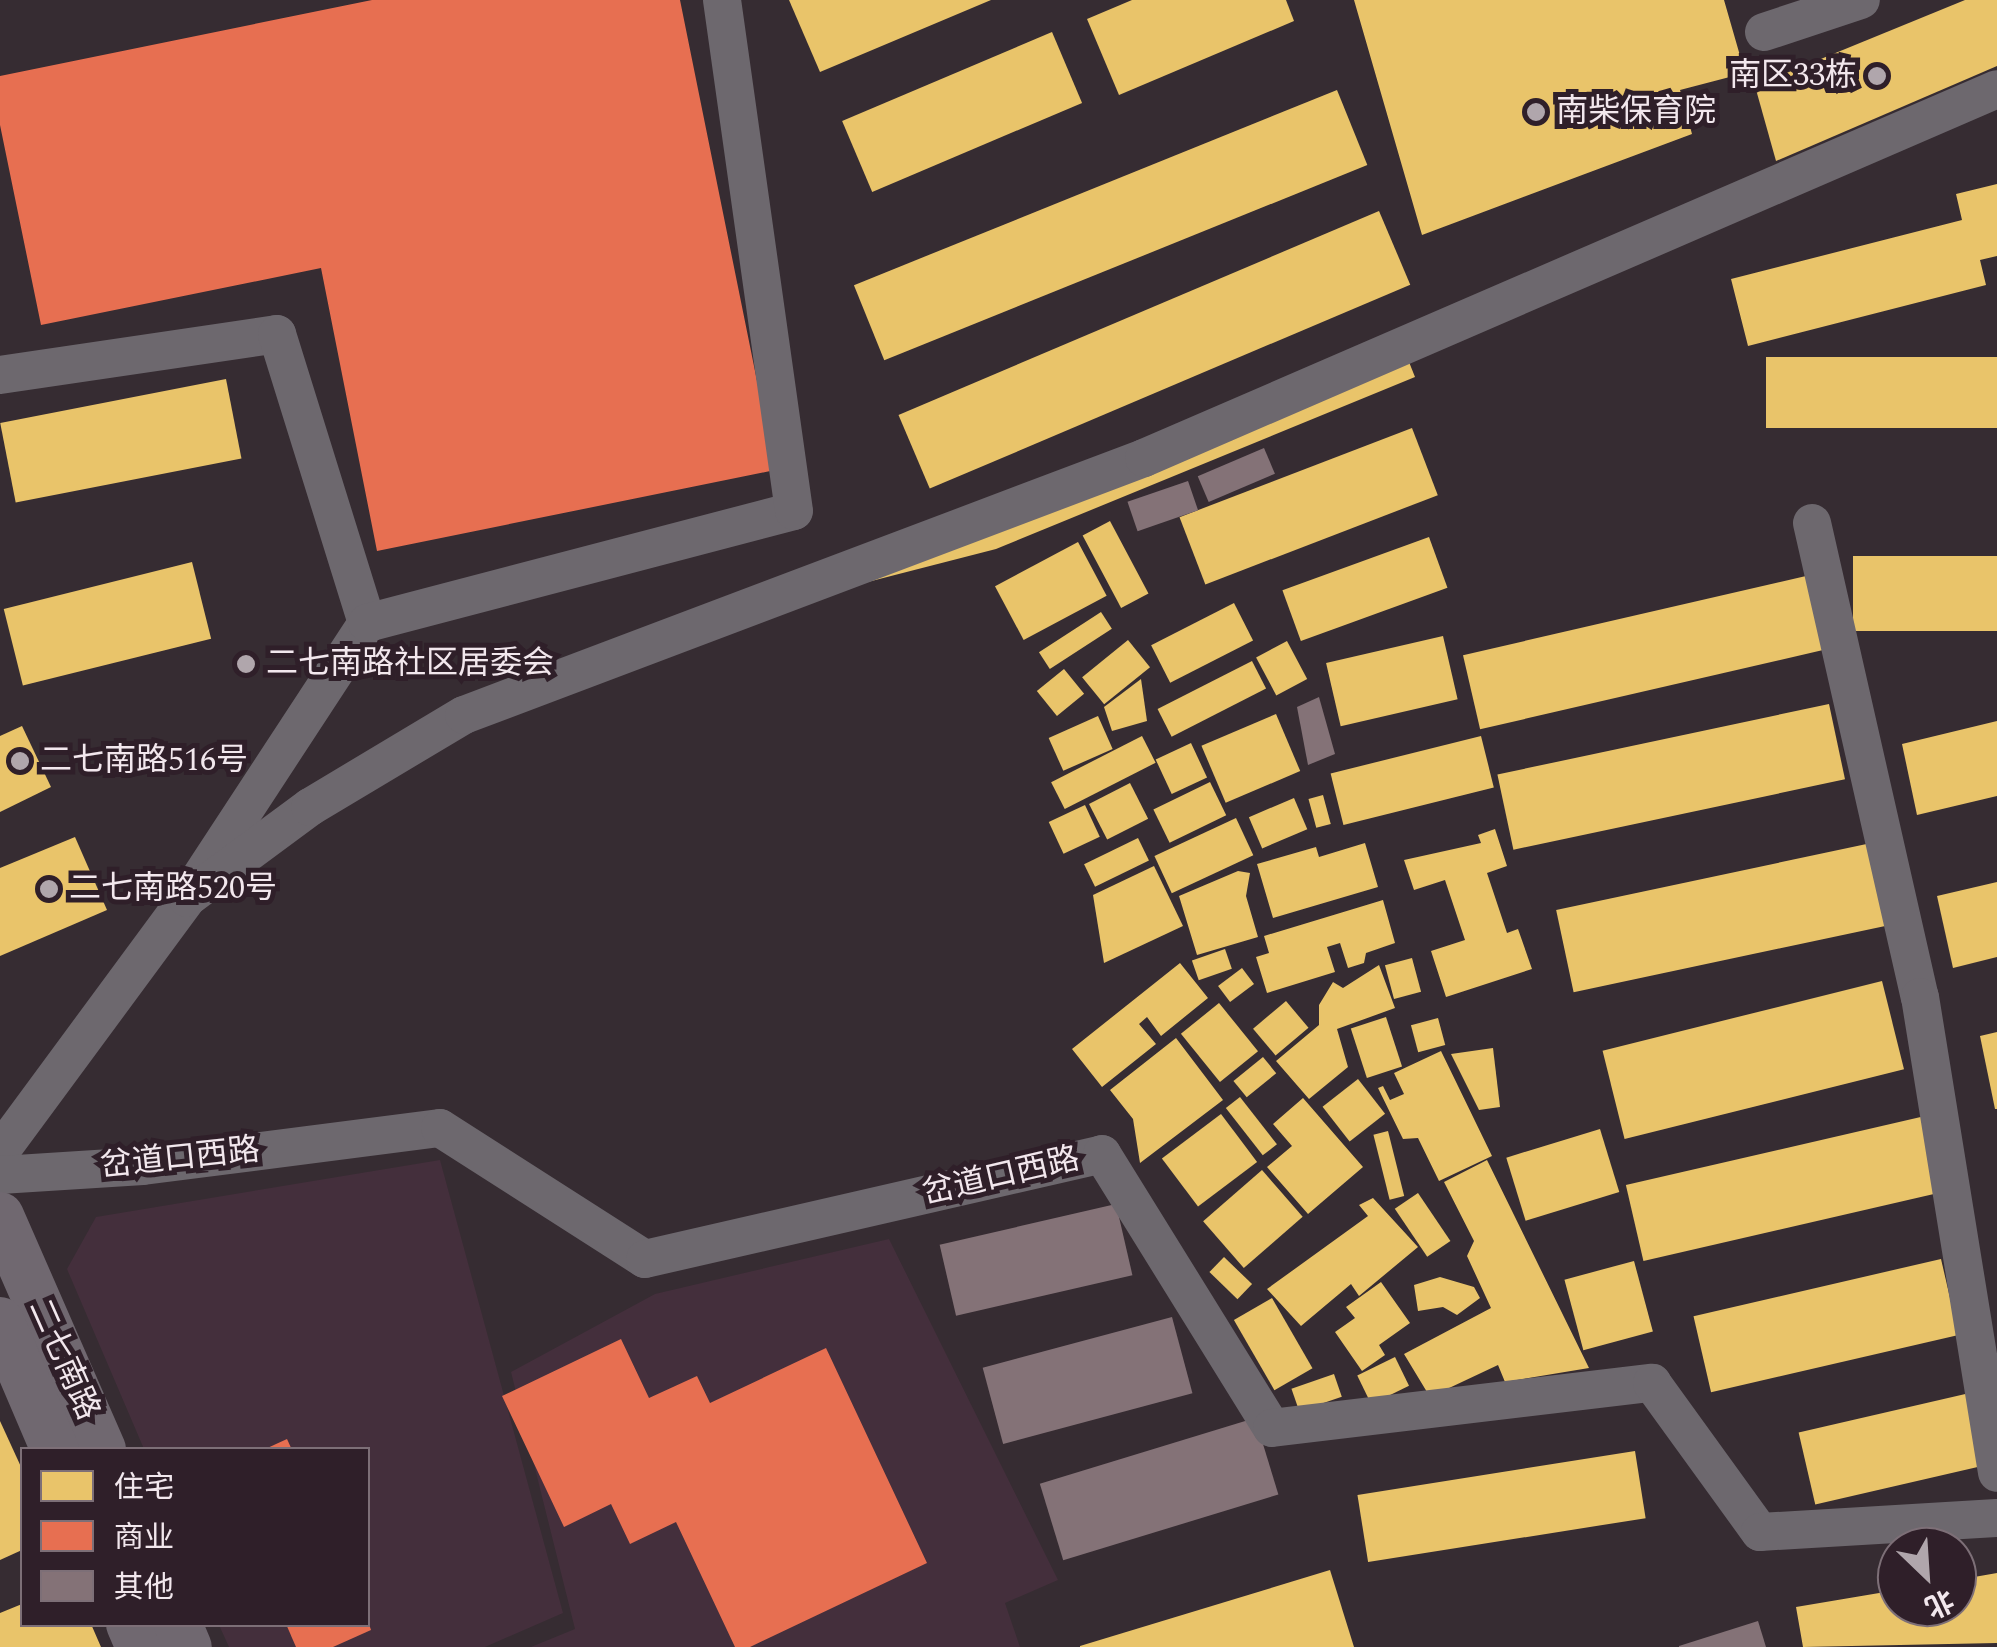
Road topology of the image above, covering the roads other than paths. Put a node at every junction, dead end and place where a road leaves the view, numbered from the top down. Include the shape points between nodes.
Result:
1 (722, 0) edge
2 (1861, 0) edge
3 (1764, 32) dead end
4 (1997, 89) edge
5 (0, 375) edge
6 (1812, 523) dead end
7 (367, 622) junction
8 (187, 898) junction
9 (0, 1152) edge
10 (0, 1175) edge
11 (0, 1216) edge
12 (0, 1321) edge
13 (54, 1447) edge
14 (101, 1447) edge
15 (1997, 1473) edge
16 (1997, 1518) edge

1 - 7 street via 794,510
2 - 3 street
4 - 8 street via 1144,458 464,715 310,807
5 - 7 street via 277,334
6 - 15 street via 1920,997
7 - 8 street
8 - 9 street
10 - 16 street, 岔道口西路 via 142,1166 440,1128 644,1259 1102,1154 1272,1428 1652,1383 1760,1532
11 - 14 main road, 二七南路
12 - 13 main road, 二七南路

